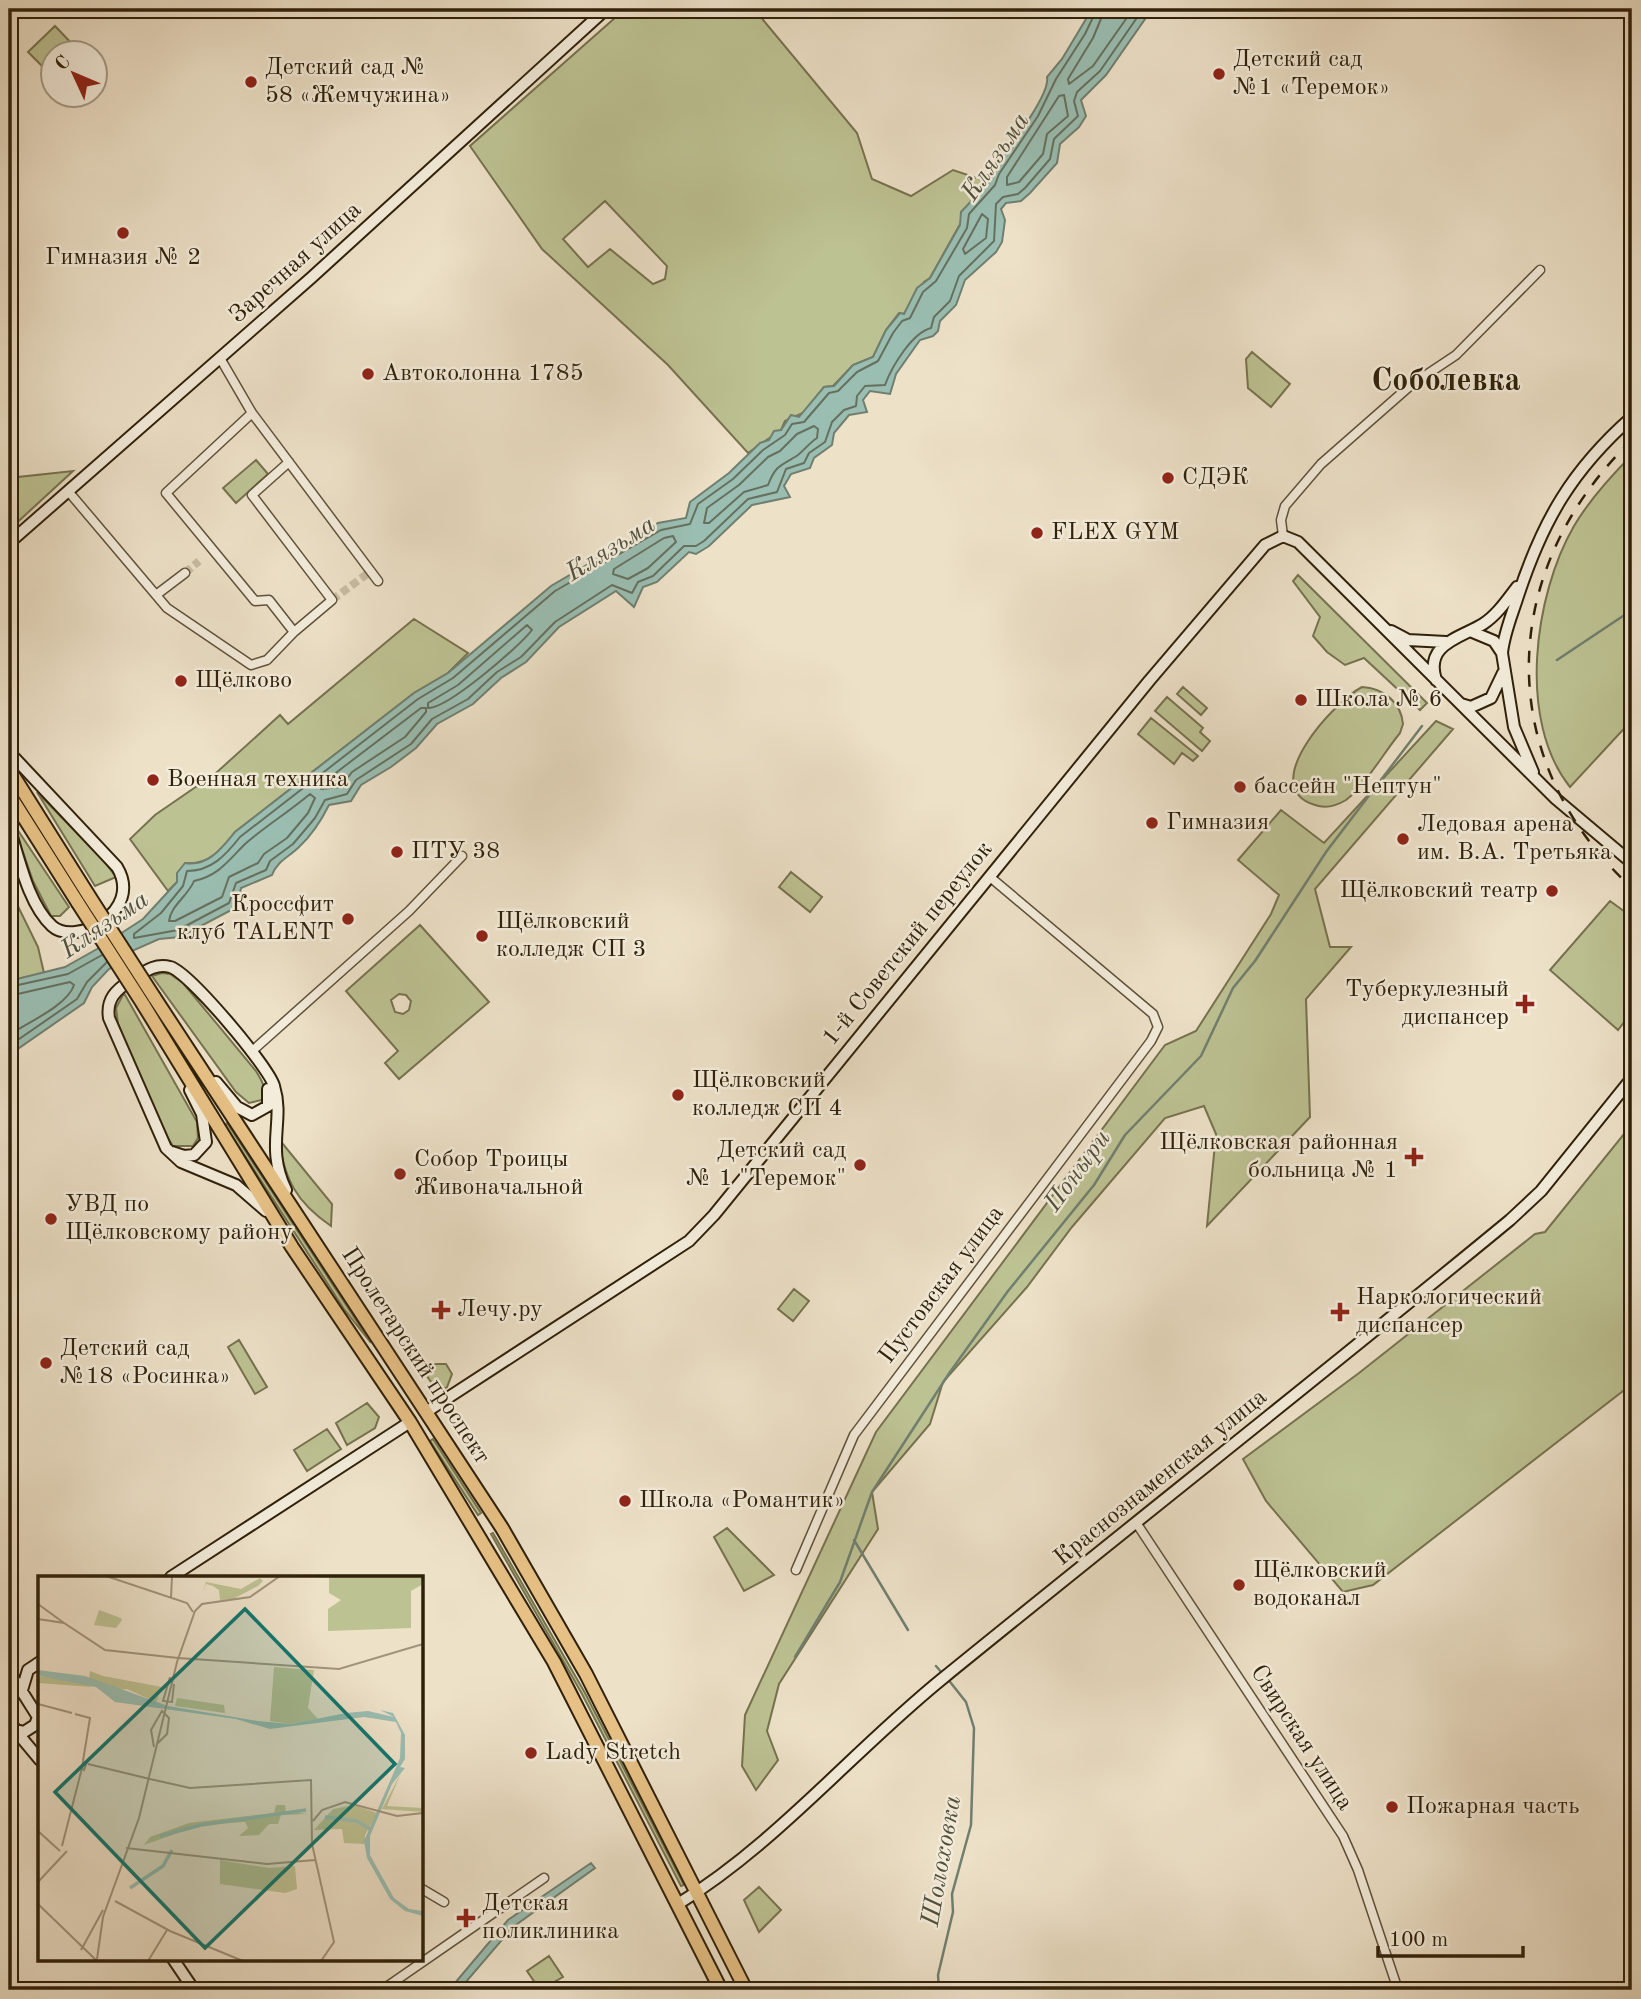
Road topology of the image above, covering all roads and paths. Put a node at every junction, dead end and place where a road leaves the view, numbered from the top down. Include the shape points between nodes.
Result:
1 (606, 9) edge
2 (1540, 270) dead end
3 (220, 358) junction
4 (252, 413) junction
5 (1632, 417) edge
6 (289, 462) junction
7 (68, 491) junction
8 (1283, 536) junction
9 (9, 543) edge
10 (185, 573) tunnel mouth
11 (1524, 578) junction
12 (378, 581) dead end
13 (156, 595) junction
14 (1380, 625) junction
15 (1470, 631) junction
16 (294, 632) junction
17 (1448, 642) junction
18 (1502, 653) junction
19 (1504, 671) junction
20 (1437, 682) junction
21 (1455, 700) junction
22 (9, 752) edge
23 (9, 769) edge
24 (1540, 783) junction
25 (9, 794) edge
26 (9, 827) edge
27 (463, 856) dead end
28 (1632, 863) edge
29 (990, 877) junction
30 (84, 899) junction
31 (162, 1021) junction
32 (251, 1052) junction
33 (260, 1063) junction
34 (1632, 1078) edge
35 (166, 1148) junction
36 (295, 1209) junction
37 (277, 1222) junction
38 (426, 1412) junction
39 (410, 1422) junction
40 (1137, 1524) junction
41 (502, 1528) junction
42 (482, 1540) junction
43 (796, 1570) dead end
44 (173, 1576) edge
45 (38, 1663) edge
46 (9, 1669) edge
47 (28, 1670) junction
48 (22, 1690) junction
49 (38, 1718) edge
50 (11, 1725) edge
51 (29, 1743) junction
52 (38, 1757) edge
53 (544, 1878) dead end
54 (424, 1890) edge
55 (698, 1892) junction
56 (444, 1902) dead end
57 (678, 1904) junction
58 (174, 1960) edge
59 (194, 1990) edge
60 (382, 1990) edge
61 (721, 1990) edge
62 (746, 1990) edge
63 (1398, 1990) edge

1 - 3 street, Заречная улица
2 - 8 street via 1456,355 1411,385 1321,464 1285,506
3 - 4 street
3 - 7 street, Заречная улица
4 - 6 street
4 - 16 street via 166,493 255,601 269,600
5 - 11 street via 1589,459 1559,499 1537,540
6 - 12 street
6 - 16 street via 252,495 332,600
7 - 9 street, Заречная улица
7 - 13 street
8 - 14 street via 1298,542
8 - 29 street, 1-й Советский переулок via 1265,545
10 - 13 street
11 - 15 street via 1502,607
11 - 18 street
13 - 16 street via 167,608 251,665 267,660
14 - 17 street via 1408,640
14 - 20 street
15 - 17 street
15 - 18 street via 1494,641
17 - 20 street via 1433,659
18 - 19 street
19 - 21 street via 1491,698 1471,707
19 - 24 street via 1514,727
20 - 21 street
21 - 24 street
22 - 26 street via 117,867 124,886 122,903 81,932 70,934 55,928 32,893
23 - 30 main road, Пролетарский проспект
24 - 28 street
25 - 30 main road, Пролетарский проспект
27 - 32 street via 409,911
29 - 38 street, 1-й Советский переулок via 689,1241
29 - 43 street, Пустовская улица via 1153,1014 1158,1027 854,1434
30 - 31 main road, Пролетарский проспект, bridge
31 - 33 street via 247,1114 268,1106
31 - 35 street via 206,1130 204,1145 194,1155
31 - 36 main road, Пролетарский проспект
31 - 37 main road, Пролетарский проспект
32 - 33 street
32 - 35 street via 178,969 154,967 115,992 108,1011 112,1028
33 - 36 street via 275,1088 275,1161
34 - 40 street, Краснознаменская улица via 1541,1191 1510,1220
35 - 37 street via 181,1162 236,1185
36 - 38 main road, Пролетарский проспект
37 - 39 main road, Пролетарский проспект
38 - 39 main road
38 - 41 main road, Пролетарский проспект
39 - 42 main road, Пролетарский проспект
39 - 44 street
40 - 55 street, Краснознаменская улица via 939,1681 774,1831
40 - 63 street, Свирская улица via 1342,1836
41 - 42 main road via 488,1527
41 - 55 main road, Пролетарский проспект via 586,1674
42 - 57 main road, Пролетарский проспект via 554,1661
45 - 47 street
46 - 47 street
46 - 48 street
47 - 48 street
48 - 49 street
49 - 50 street via 23,1732
49 - 51 street
50 - 51 street
51 - 52 street
53 - 60 street
54 - 56 street
55 - 57 street, Краснознаменская улица
55 - 62 main road, Пролетарский проспект
57 - 61 main road, Пролетарский проспект
58 - 59 street

